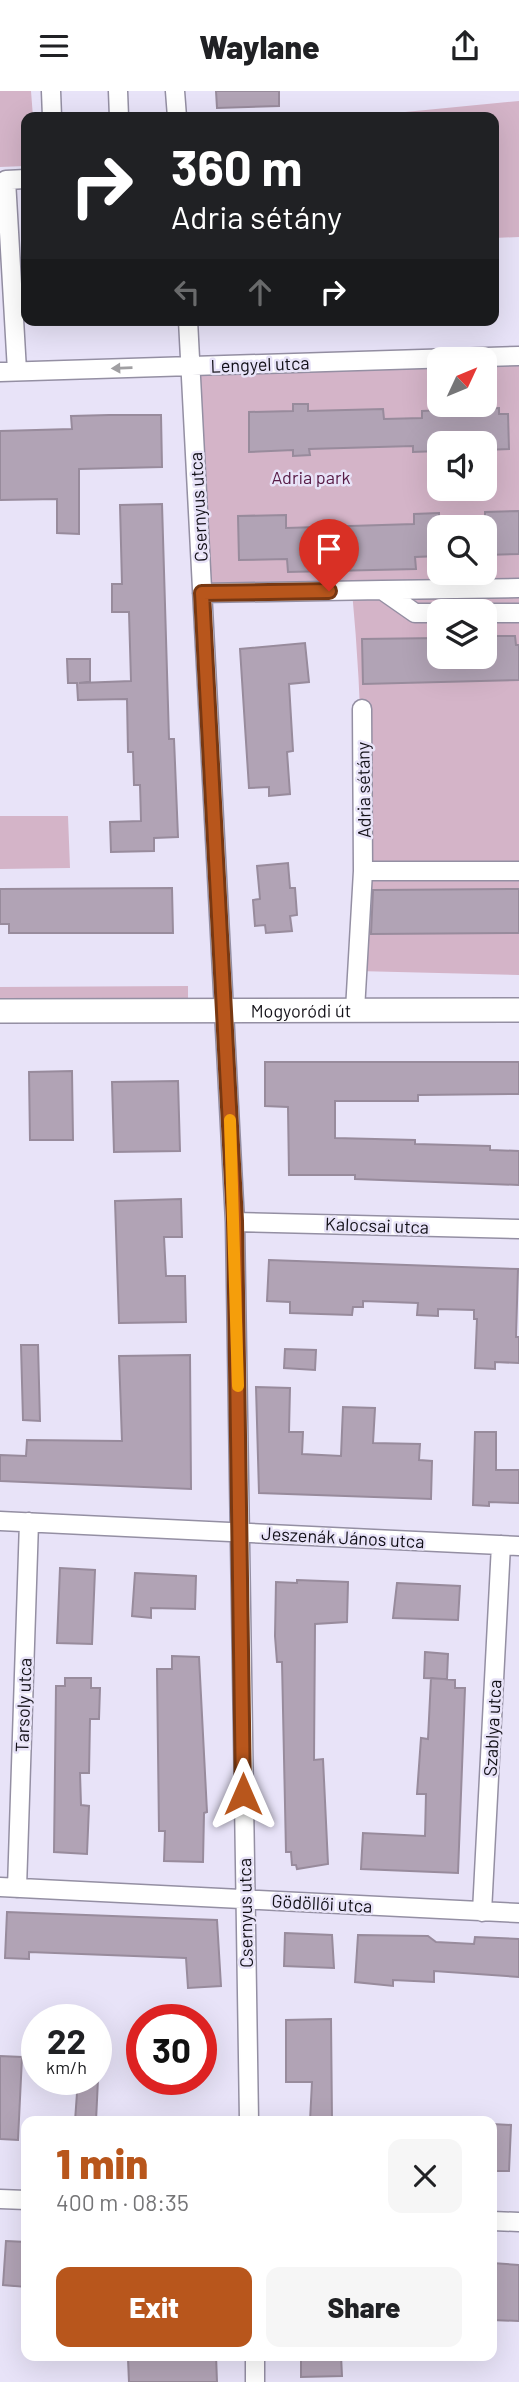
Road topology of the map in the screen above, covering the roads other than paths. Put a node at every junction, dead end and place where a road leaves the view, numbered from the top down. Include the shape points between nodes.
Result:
1 (51, 91) edge
2 (118, 91) edge
3 (176, 91) edge
4 (52, 112) edge
5 (119, 112) edge
6 (177, 112) edge
7 (21, 179) edge
8 (188, 326) edge
9 (519, 356) edge
10 (191, 366) junction
11 (9, 372) edge
12 (519, 588) edge
13 (382, 590) junction
14 (202, 593) junction
15 (427, 613) edge
16 (497, 613) edge
17 (519, 613) edge
18 (362, 709) dead end
19 (363, 871) junction
20 (519, 871) edge
21 (355, 1010) junction
22 (519, 1010) edge
23 (0, 1011) edge
24 (225, 1011) junction
25 (235, 1221) junction
26 (519, 1229) edge
27 (0, 1521) edge
28 (29, 1523) junction
29 (242, 1532) junction
30 (510, 1545) edge
31 (9, 1888) edge
32 (244, 1899) junction
33 (482, 1912) junction
34 (519, 1913) edge
35 (249, 2116) edge
36 (0, 2199) edge
37 (21, 2200) edge
38 (497, 2221) edge
39 (519, 2222) edge
40 (255, 2361) edge
41 (255, 2382) edge

1 - 4 street
2 - 5 street
3 - 6 street
7 - 11 street via 6,180
8 - 10 street, Csernyus utca
9 - 10 street, Lengyel utca
10 -> 11 street, Lengyel utca
10 - 14 street, Csernyus utca
12 - 13 street
13 - 14 street
13 - 15 street via 415,613
14 - 24 street, Csernyus utca
16 - 17 street
18 - 19 street, Adria sétány
19 - 20 street
19 - 21 street, Adria sétány
21 - 22 street, Mogyoródi út
21 - 24 street, Mogyoródi út
23 - 24 street, Mogyoródi út
24 - 25 street, Csernyus utca
25 - 26 street, Kalocsai utca
25 - 29 street, Csernyus utca
27 - 28 street, Jeszenák János utca
28 - 29 street, Jeszenák János utca
28 - 31 street, Tarsoly utca
29 - 30 street, Jeszenák János utca
29 - 32 street, Csernyus utca
30 - 33 street, Szablya utca
31 - 32 street, Gödöllői utca
32 - 33 street, Gödöllői utca
32 - 35 street, Csernyus utca
33 - 34 street, Gödöllői utca
36 - 37 street
38 - 39 street
40 - 41 street

